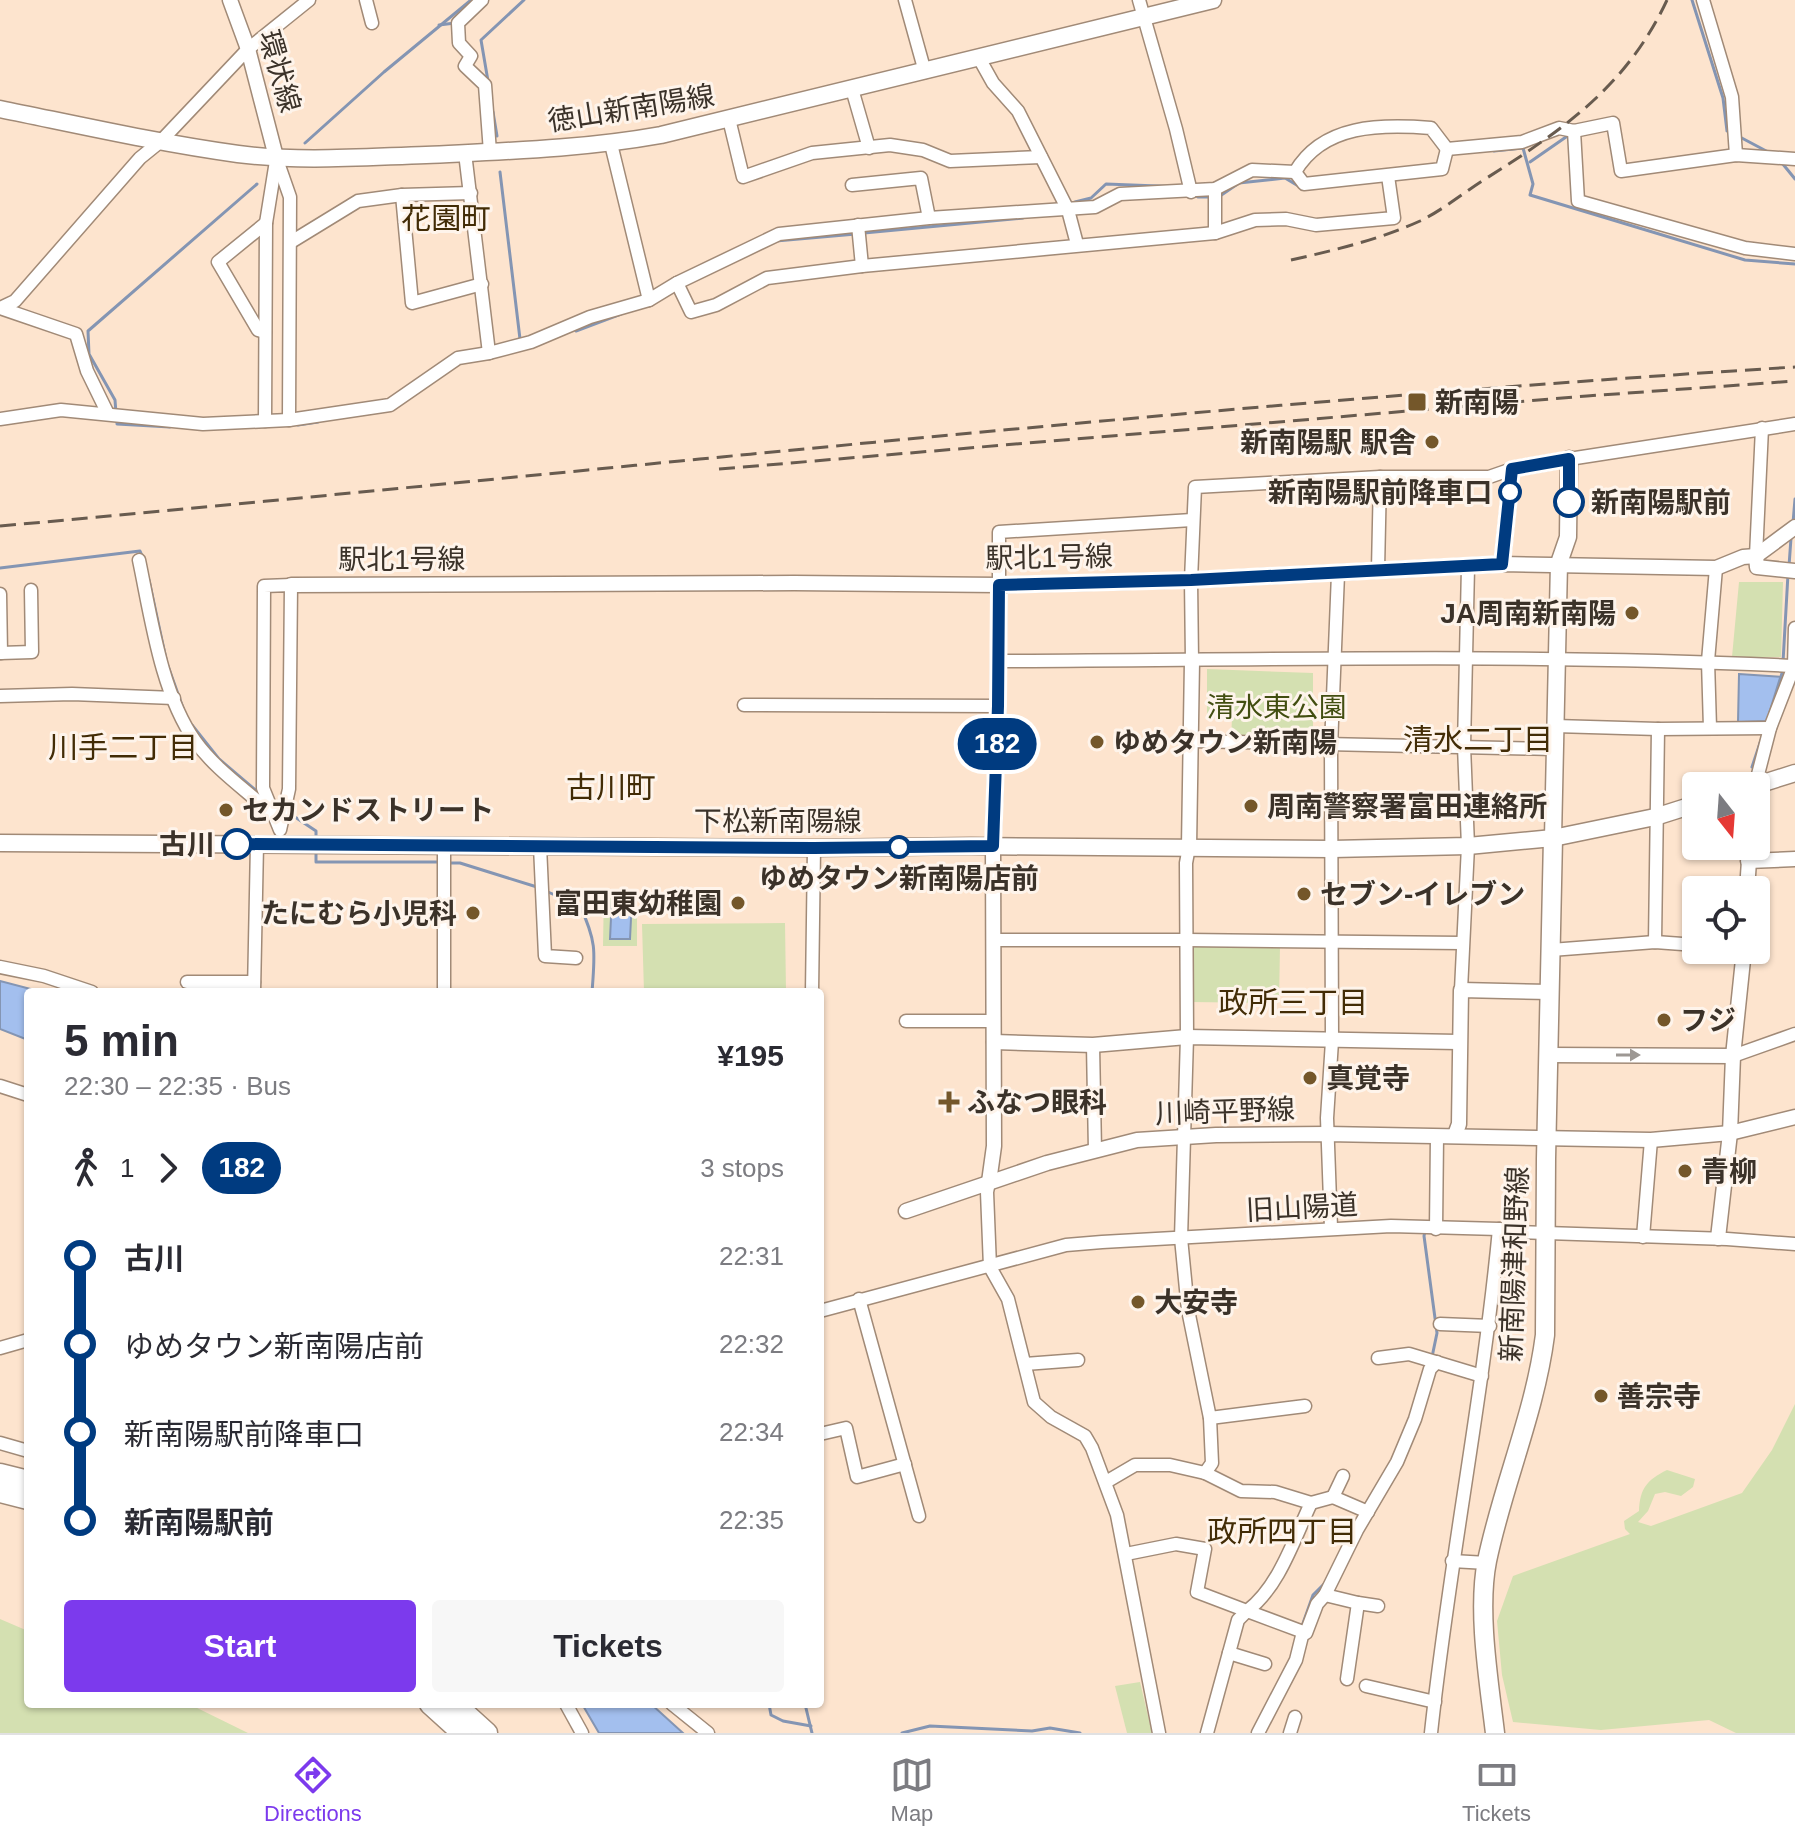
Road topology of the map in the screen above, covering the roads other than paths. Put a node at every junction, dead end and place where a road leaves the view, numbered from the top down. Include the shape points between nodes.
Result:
1 (230, 0) edge
2 (309, 0) edge
3 (366, 0) edge
4 (482, 0) edge
5 (905, 0) edge
6 (1213, 0) edge
7 (1703, 0) edge
8 (1141, 8) edge
9 (372, 23) dead end
10 (248, 49) junction
11 (979, 58) junction
12 (925, 72) junction
13 (852, 89) junction
14 (0, 109) edge
15 (729, 119) junction
16 (1574, 131) junction
17 (161, 141) junction
18 (611, 144) junction
19 (869, 148) junction
20 (1447, 149) junction
21 (490, 152) junction
22 (465, 153) junction
23 (1736, 155) junction
24 (276, 157) junction
25 (1041, 157) junction
26 (1795, 159) edge
27 (1295, 172) junction
28 (1388, 176) junction
29 (852, 185) dead end
30 (1215, 189) junction
31 (1191, 192) junction
32 (471, 193) junction
33 (402, 195) junction
34 (1068, 210) junction
35 (929, 218) junction
36 (266, 223) junction
37 (858, 225) junction
38 (1215, 233) junction
39 (291, 242) junction
40 (1077, 244) junction
41 (1795, 254) edge
42 (862, 266) junction
43 (677, 283) junction
44 (482, 284) junction
45 (649, 300) junction
46 (0, 308) edge
47 (265, 332) junction
48 (489, 353) junction
49 (108, 414) junction
50 (0, 419) edge
51 (289, 420) junction
52 (265, 421) junction
53 (1795, 424) edge
54 (1762, 428) junction
55 (1569, 459) junction
56 (1512, 469) junction
57 (1380, 477) junction
58 (1192, 520) junction
59 (1795, 527) edge
60 (1756, 556) junction
61 (139, 560) dead end
62 (1559, 563) junction
63 (1502, 564) junction
64 (1468, 567) junction
65 (1716, 568) junction
66 (1378, 570) junction
67 (1795, 571) edge
68 (1338, 574) junction
69 (1191, 580) junction
70 (291, 585) junction
71 (999, 585) junction
72 (31, 590) dead end
73 (0, 594) edge
74 (1795, 628) edge
75 (0, 653) edge
76 (1466, 657) junction
77 (1336, 658) junction
78 (1558, 658) junction
79 (998, 661) junction
80 (1192, 661) junction
81 (1708, 661) junction
82 (1795, 666) edge
83 (0, 696) edge
84 (174, 698) junction
85 (744, 705) dead end
86 (998, 706) junction
87 (1555, 726) junction
88 (1710, 728) junction
89 (1770, 728) junction
90 (1658, 729) junction
91 (1191, 741) junction
92 (1331, 746) junction
93 (1464, 746) junction
94 (1554, 749) junction
95 (1758, 772) edge
96 (1795, 773) edge
97 (1770, 781) edge
98 (1682, 808) edge
99 (273, 815) junction
100 (1655, 817) junction
101 (280, 837) junction
102 (1553, 838) junction
103 (0, 843) edge
104 (257, 844) junction
105 (444, 846) junction
106 (540, 846) junction
107 (993, 846) junction
108 (1468, 846) junction
109 (1189, 847) junction
110 (814, 848) junction
111 (1332, 849) junction
112 (1770, 856) edge
113 (1795, 859) edge
114 (995, 940) junction
115 (1187, 940) junction
116 (1332, 941) junction
117 (1655, 942) junction
118 (1462, 943) junction
119 (1682, 944) edge
120 (1551, 950) junction
121 (576, 958) dead end
122 (1743, 964) edge
123 (0, 967) edge
124 (187, 982) dead end
125 (254, 987) edge
126 (80, 988) edge
127 (444, 988) edge
128 (812, 988) edge
129 (1461, 990) junction
130 (1550, 992) junction
131 (906, 1021) dead end
132 (994, 1021) junction
133 (1795, 1034) edge
134 (1187, 1037) junction
135 (1332, 1041) junction
136 (994, 1042) junction
137 (1458, 1042) junction
138 (1093, 1045) junction
139 (1550, 1055) junction
140 (1733, 1056) junction
141 (0, 1086) edge
142 (24, 1094) edge
143 (1795, 1117) edge
144 (1730, 1133) junction
145 (1327, 1134) junction
146 (1455, 1135) junction
147 (1184, 1136) junction
148 (1437, 1136) junction
149 (1547, 1137) junction
150 (1651, 1140) junction
151 (1095, 1151) junction
152 (989, 1182) junction
153 (906, 1211) dead end
154 (1331, 1228) junction
155 (1436, 1229) junction
156 (1499, 1229) junction
157 (1545, 1233) junction
158 (1643, 1237) junction
159 (1181, 1238) junction
160 (1718, 1238) junction
161 (1795, 1244) edge
162 (990, 1267) junction
163 (859, 1299) junction
164 (824, 1310) edge
165 (1440, 1324) dead end
166 (1490, 1326) junction
167 (24, 1341) edge
168 (0, 1348) edge
169 (1378, 1358) dead end
170 (1078, 1360) dead end
171 (1437, 1362) junction
172 (1025, 1364) junction
173 (1482, 1376) junction
174 (1305, 1406) dead end
175 (1210, 1418) junction
176 (824, 1433) edge
177 (0, 1443) edge
178 (24, 1450) edge
179 (905, 1464) junction
180 (1205, 1473) junction
181 (0, 1474) edge
182 (1343, 1476) dead end
183 (24, 1480) edge
184 (1106, 1482) junction
185 (0, 1492) edge
186 (1333, 1497) junction
187 (24, 1498) edge
188 (1311, 1503) junction
189 (1368, 1512) junction
190 (919, 1516) dead end
191 (1126, 1554) junction
192 (1452, 1561) junction
193 (1487, 1563) junction
194 (1325, 1595) junction
195 (1358, 1603) junction
196 (1378, 1606) dead end
197 (1247, 1611) junction
198 (1303, 1632) junction
199 (1229, 1653) junction
200 (1265, 1664) dead end
201 (1347, 1679) dead end
202 (1371, 1690) dead end
203 (1435, 1702) junction
204 (434, 1708) edge
205 (459, 1708) edge
206 (568, 1708) edge
207 (677, 1708) edge
208 (1295, 1717) dead end
209 (462, 1733) edge
210 (487, 1733) edge
211 (582, 1733) edge
212 (708, 1733) edge
213 (1159, 1733) edge
214 (1207, 1733) edge
215 (1258, 1733) edge
216 (1290, 1733) edge
217 (1431, 1733) edge
218 (1495, 1733) edge

1 - 10 street, 環状線
2 - 10 street
3 - 9 street
4 - 21 street via 458,23 458,33 459,43 471,56 465,66 485,85
5 - 12 street
6 - 8 main road, 徳山新南陽線
7 - 23 street via 1732,97
8 - 11 main road, 徳山新南陽線
8 - 31 street
10 - 17 street
10 - 24 street, 環状線
11 - 12 main road, 徳山新南陽線
11 - 25 street via 1018,111
12 - 13 main road, 徳山新南陽線
13 - 15 main road, 徳山新南陽線
13 - 19 street
14 - 17 main road, 徳山新南陽線
15 - 18 main road, 徳山新南陽線
15 - 19 street via 743,177 812,153
16 - 20 street via 1559,128 1522,142
16 - 23 street via 1613,123 1621,171
16 - 41 street via 1578,201 1745,248
17 - 24 main road, 徳山新南陽線
17 - 46 street via 140,158 15,301
18 - 21 main road, 徳山新南陽線
18 - 45 street
19 - 25 street via 923,150 950,161
20 - 27 street via 1431,128 1401,125 1344,131 1311,151
20 - 28 street via 1442,169
21 - 22 main road, 徳山新南陽線
22 - 24 main road, 徳山新南陽線
22 - 32 street
23 - 26 street
24 - 36 street
24 - 39 street via 290,197
25 - 34 street
27 - 28 street via 1304,184
27 - 30 street via 1252,170
28 - 38 street via 1394,218 1316,225 1255,220
29 - 35 street via 921,178
30 - 31 street
30 - 38 street
31 - 34 street via 1120,194 1095,207
32 - 33 street
32 - 44 street
33 - 39 street via 358,201
33 - 44 street via 412,303
34 - 35 street
34 - 40 street
35 - 37 street
36 - 47 street
36 - 47 street via 218,262 258,330
37 - 42 street
37 - 43 street via 779,234
38 - 40 street
39 - 51 street
40 - 42 street
42 - 43 street via 767,278 691,312
43 - 45 street
44 - 48 street
45 - 48 street
46 - 49 street via 76,334
47 - 52 street
48 - 51 street via 458,358 390,405
49 - 50 street via 61,410
49 - 52 street via 203,424
51 - 52 street
53 - 54 street
54 - 55 street
54 - 60 street
55 - 56 street
55 - 62 main road via 1568,537
56 - 57 street via 1489,477
56 - 63 street
57 - 58 street via 1195,487
57 - 66 street
58 - 69 street
58 - 71 street via 999,532
59 - 60 street
60 - 65 street, 駅北1号線
60 - 67 street via 1757,567
61 - 84 street via 158,654
62 - 63 street, 駅北1号線
62 - 65 street, 駅北1号線
62 - 78 main road
63 - 64 street, 駅北1号線
64 - 66 street, 駅北1号線
64 - 76 street
65 - 81 street
66 - 68 street, 駅北1号線
68 - 69 street, 駅北1号線
68 - 77 street
69 - 71 street, 駅北1号線
69 - 80 street
70 - 71 street, 駅北1号線
70 - 99 street via 264,586 263,788
70 - 101 street via 289,789
71 - 79 street
72 - 75 street via 32,652
73 - 75 street
74 - 82 street
76 - 77 street
76 - 78 street
76 - 93 street
77 - 80 street
77 - 92 street
78 - 81 street
78 - 87 main road
79 - 80 street
79 - 86 street
80 - 91 street
81 - 82 street
81 - 88 street
82 - 89 street
83 - 84 street
84 - 99 street via 193,739 208,757
85 - 86 street
86 - 107 street
87 - 90 street
87 - 94 main road
88 - 89 street
88 - 90 street
89 - 95 street
90 - 100 street
91 - 92 street
91 - 109 street
92 - 93 street
92 - 111 street
93 - 94 street
93 - 108 street
94 - 102 main road
96 - 97 main road
98 - 100 main road, 下松新南陽線
99 - 101 street
100 - 102 main road, 下松新南陽線
100 - 117 street
101 - 104 main road, 下松新南陽線
101 - 105 main road, 下松新南陽線
102 - 108 main road, 下松新南陽線
102 - 120 main road, 新南陽津和野線
103 - 104 main road, 下松新南陽線
104 - 125 street
105 - 106 main road, 下松新南陽線
105 - 127 street
106 - 110 main road, 下松新南陽線
106 - 121 street via 545,956
107 - 109 main road, 下松新南陽線
107 - 110 main road, 下松新南陽線
107 - 114 street
108 - 111 main road, 下松新南陽線
108 - 118 street
109 - 111 main road, 下松新南陽線
109 - 115 street
110 - 128 street
111 - 116 street
112 - 113 street
114 - 115 street
114 - 132 street
115 - 116 street
115 - 134 street
116 - 118 street
116 - 135 street
117 - 119 street
117 - 120 street
118 - 129 street
120 - 130 main road, 新南陽津和野線
122 - 140 street
123 - 126 street
124 - 125 street
129 - 130 street
129 - 137 street
130 - 139 main road, 新南陽津和野線
131 - 132 street
132 - 136 street
133 - 140 street
134 - 135 street
134 - 138 street
134 - 147 street
135 - 137 street
135 - 145 street
136 - 138 street
136 - 152 street
137 - 146 street
138 - 151 street
139 -> 140 street
139 - 149 main road, 新南陽津和野線
140 - 144 street
141 - 142 street
143 - 144 street, 川崎平野線
144 - 150 street, 川崎平野線
144 - 160 street
145 - 147 street, 川崎平野線
145 - 148 street, 川崎平野線
145 - 154 street
146 - 148 street, 川崎平野線
146 - 149 street, 川崎平野線
147 - 151 street, 川崎平野線
147 - 159 street
148 - 155 street
149 - 150 street, 川崎平野線
149 - 157 main road, 新南陽津和野線
150 - 158 street
151 - 152 street, 川崎平野線
152 - 153 street, 川崎平野線
152 - 162 street
154 - 155 street, 旧山陽道
154 - 159 street, 旧山陽道
155 - 156 street, 旧山陽道
156 - 157 street, 旧山陽道
156 - 166 street
157 - 158 street, 旧山陽道
157 - 193 main road, 新南陽津和野線 via 1542,1363
158 - 160 street, 旧山陽道
159 - 162 street, 旧山陽道 via 1066,1245
159 - 175 street via 1188,1310
160 - 161 street, 旧山陽道
162 - 163 street, 旧山陽道
162 - 172 street via 1008,1299
163 - 164 street, 旧山陽道
163 - 179 street
165 - 166 street
166 - 173 street
167 - 168 street
169 - 171 street via 1409,1354
170 - 172 street
171 - 173 street
171 - 189 street via 1397,1462
172 - 184 street via 1034,1402 1085,1436
173 - 192 street
174 - 175 street
175 - 180 street via 1212,1463
176 - 179 street via 846,1428 857,1477
177 - 178 street
179 - 190 street
180 - 184 street via 1135,1465
180 - 188 street via 1241,1491 1275,1492
181 - 183 highway
182 - 186 street
184 - 191 street
185 - 187 highway
186 - 188 street
186 - 189 street
188 - 197 street via 1260,1601
189 - 194 street
191 - 197 street via 1176,1544 1205,1549 1197,1592
191 - 213 street
192 - 193 street
192 - 203 street
193 - 218 main road, 新南陽津和野線 via 1485,1615
194 - 195 street
194 - 198 street
195 - 196 street
195 - 201 street
197 - 198 street
197 - 199 street via 1238,1620
198 - 215 street via 1296,1660
199 - 200 street
199 - 214 street
202 - 203 street
203 - 217 street
204 - 209 highway
205 - 210 highway
206 - 211 street
207 - 212 street
208 - 216 street

